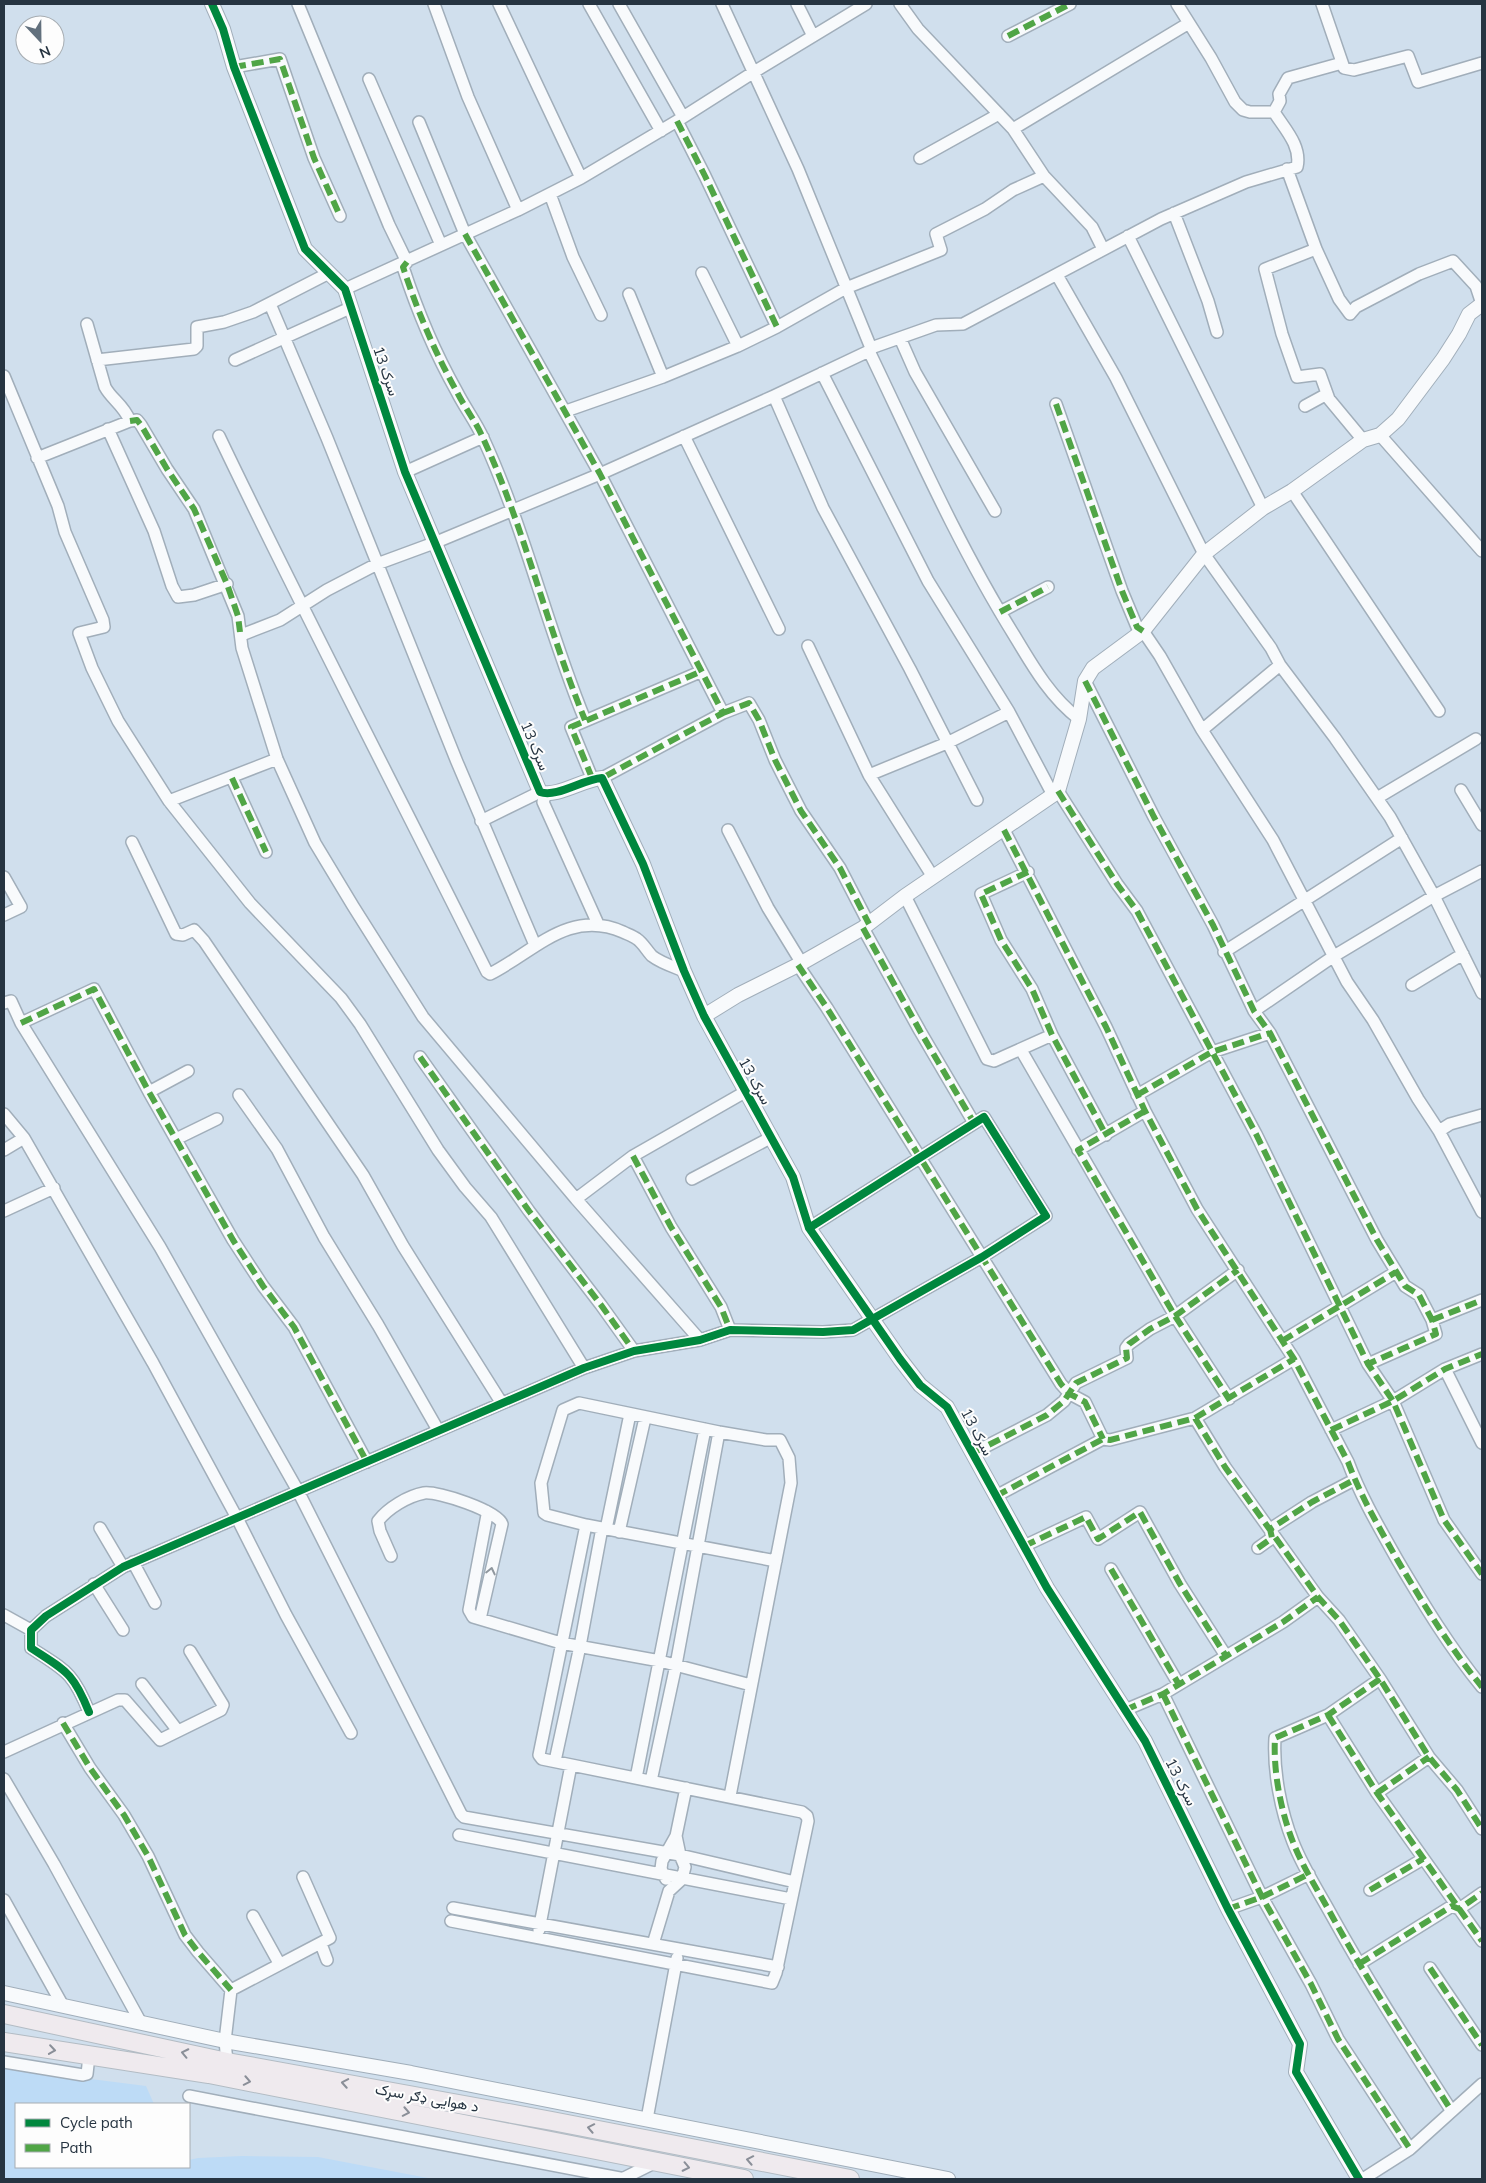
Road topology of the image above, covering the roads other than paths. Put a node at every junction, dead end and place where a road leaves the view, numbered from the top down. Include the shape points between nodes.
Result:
1 (212, 4) edge
2 (298, 4) edge
3 (434, 4) edge
4 (499, 4) edge
5 (588, 4) edge
6 (619, 4) edge
7 (722, 4) edge
8 (797, 4) edge
9 (866, 4) edge
10 (900, 4) edge
11 (1070, 4) edge
12 (1177, 4) edge
13 (1322, 4) edge
14 (1189, 23) junction
15 (813, 36) junction
16 (1008, 36) dead end
17 (1482, 62) edge
18 (1342, 63) junction
19 (234, 67) junction
20 (754, 72) junction
21 (369, 79) dead end
22 (1274, 112) junction
23 (998, 114) junction
24 (680, 119) junction
25 (419, 122) dead end
26 (1013, 129) junction
27 (661, 131) junction
28 (920, 158) dead end
29 (1287, 169) junction
30 (1044, 176) junction
31 (581, 178) junction
32 (550, 194) junction
33 (518, 210) junction
34 (1174, 213) junction
35 (340, 216) dead end
36 (465, 234) junction
37 (1128, 236) junction
38 (442, 245) junction
39 (1104, 249) junction
40 (1316, 249) junction
41 (407, 262) junction
42 (329, 273) junction
43 (702, 273) dead end
44 (1058, 274) junction
45 (846, 288) junction
46 (345, 289) junction
47 (629, 294) dead end
48 (270, 304) junction
49 (1482, 304) edge
50 (350, 308) junction
51 (601, 315) dead end
52 (87, 324) dead end
53 (777, 327) junction
54 (1217, 332) dead end
55 (900, 338) junction
56 (285, 339) junction
57 (738, 346) junction
58 (870, 349) junction
59 (97, 360) junction
60 (234, 360) dead end
61 (822, 373) junction
62 (4, 376) edge
63 (663, 377) junction
64 (1327, 394) junction
65 (774, 396) junction
66 (1056, 404) dead end
67 (1305, 406) dead end
68 (566, 411) junction
69 (130, 421) junction
70 (108, 429) junction
71 (1380, 435) junction
72 (219, 436) dead end
73 (684, 436) junction
74 (483, 437) junction
75 (1363, 440) junction
76 (37, 458) junction
77 (405, 472) junction
78 (600, 474) junction
79 (1292, 491) junction
80 (1263, 508) junction
81 (512, 510) junction
82 (995, 511) dead end
83 (434, 543) junction
84 (1482, 551) edge
85 (1204, 554) junction
86 (377, 564) junction
87 (227, 584) junction
88 (1048, 587) dead end
89 (302, 607) junction
90 (1000, 612) junction
91 (779, 629) dead end
92 (1143, 631) junction
93 (240, 632) junction
94 (808, 646) dead end
95 (1280, 665) junction
96 (700, 672) junction
97 (1085, 682) junction
98 (1439, 711) dead end
99 (1009, 712) junction
100 (723, 713) junction
101 (1079, 719) junction
102 (585, 720) junction
103 (1202, 730) junction
104 (1476, 739) dead end
105 (947, 743) junction
106 (277, 759) junction
107 (869, 774) junction
108 (232, 778) junction
109 (597, 778) junction
110 (1461, 790) dead end
111 (543, 793) junction
112 (1056, 793) junction
113 (1377, 798) junction
114 (976, 800) dead end
115 (169, 801) junction
116 (481, 821) junction
117 (1482, 825) edge
118 (728, 830) dead end
119 (1004, 830) junction
120 (1402, 838) junction
121 (132, 842) dead end
122 (266, 852) dead end
123 (1028, 872) junction
124 (1482, 872) edge
125 (4, 877) edge
126 (933, 877) junction
127 (905, 896) junction
128 (1434, 896) junction
129 (1304, 901) junction
130 (4, 915) edge
131 (598, 924) junction
132 (866, 926) junction
133 (535, 945) junction
134 (1224, 952) junction
135 (1463, 954) junction
136 (1334, 956) junction
137 (799, 964) junction
138 (684, 971) junction
139 (1412, 985) dead end
140 (1482, 994) edge
141 (4, 1003) edge
142 (1254, 1011) junction
143 (704, 1016) junction
144 (21, 1023) junction
145 (1270, 1033) junction
146 (1052, 1035) junction
147 (1021, 1050) junction
148 (1212, 1052) junction
149 (420, 1057) dead end
150 (188, 1071) dead end
151 (150, 1092) junction
152 (745, 1092) junction
153 (239, 1095) dead end
154 (1137, 1095) junction
155 (1145, 1111) junction
156 (4, 1114) edge
157 (1482, 1115) edge
158 (217, 1118) dead end
159 (974, 1123) junction
160 (1439, 1131) junction
161 (1106, 1135) junction
162 (772, 1137) junction
163 (24, 1138) junction
164 (176, 1139) junction
165 (4, 1150) edge
166 (1078, 1150) junction
167 (633, 1156) junction
168 (919, 1158) junction
169 (692, 1179) dead end
170 (54, 1188) junction
171 (576, 1199) junction
172 (4, 1211) edge
173 (1482, 1212) edge
174 (809, 1228) junction
175 (982, 1257) junction
176 (1238, 1270) junction
177 (1396, 1272) junction
178 (1482, 1300) edge
179 (1341, 1305) junction
180 (1174, 1316) junction
181 (872, 1319) junction
182 (1432, 1320) junction
183 (730, 1330) junction
184 (700, 1340) junction
185 (1282, 1341) junction
186 (634, 1351) junction
187 (1482, 1354) edge
188 (1294, 1359) junction
189 (1368, 1364) junction
190 (584, 1368) junction
191 (1445, 1369) junction
192 (1070, 1394) junction
193 (1228, 1398) junction
194 (1393, 1401) junction
195 (501, 1402) junction
196 (630, 1414) junction
197 (645, 1418) junction
198 (1196, 1418) junction
199 (705, 1429) junction
200 (438, 1430) junction
201 (1331, 1430) junction
202 (719, 1432) junction
203 (1103, 1439) junction
204 (1482, 1443) edge
205 (973, 1453) junction
206 (367, 1462) junction
207 (1354, 1480) junction
208 (298, 1491) junction
209 (996, 1496) junction
210 (486, 1511) junction
211 (237, 1518) junction
212 (586, 1525) junction
213 (100, 1528) dead end
214 (604, 1528) junction
215 (1270, 1529) junction
216 (620, 1532) junction
217 (683, 1544) junction
218 (698, 1546) junction
219 (1024, 1546) junction
220 (1258, 1548) dead end
221 (390, 1556) dead end
222 (776, 1561) junction
223 (128, 1564) junction
224 (1111, 1569) dead end
225 (1482, 1574) edge
226 (94, 1584) junction
227 (1318, 1597) junction
228 (155, 1603) dead end
229 (4, 1615) edge
230 (480, 1619) junction
231 (31, 1630) junction
232 (123, 1630) dead end
233 (561, 1643) junction
234 (580, 1646) junction
235 (190, 1651) dead end
236 (1226, 1656) junction
237 (660, 1661) junction
238 (676, 1665) junction
239 (1380, 1679) junction
240 (1178, 1683) junction
241 (142, 1684) dead end
242 (751, 1685) junction
243 (1482, 1687) edge
244 (1163, 1694) junction
245 (1125, 1710) junction
246 (89, 1712) junction
247 (1328, 1715) junction
248 (64, 1723) junction
249 (178, 1731) junction
250 (351, 1732) dead end
251 (4, 1752) edge
252 (1429, 1757) junction
253 (555, 1761) junction
254 (572, 1764) junction
255 (636, 1778) junction
256 (4, 1779) edge
257 (651, 1781) junction
258 (686, 1788) junction
259 (1377, 1793) junction
260 (730, 1796) junction
261 (1482, 1829) edge
262 (459, 1835) dead end
263 (557, 1835) junction
264 (676, 1836) junction
265 (554, 1854) junction
266 (666, 1854) junction
267 (680, 1855) junction
268 (1423, 1859) junction
269 (1309, 1874) junction
270 (665, 1876) junction
271 (303, 1877) dead end
272 (682, 1879) junction
273 (795, 1882) junction
274 (1370, 1890) dead end
275 (669, 1891) junction
276 (1482, 1893) edge
277 (1262, 1897) junction
278 (791, 1899) junction
279 (4, 1900) edge
280 (453, 1908) dead end
281 (1228, 1909) junction
282 (1459, 1909) junction
283 (253, 1916) dead end
284 (451, 1921) dead end
285 (540, 1924) junction
286 (538, 1938) junction
287 (1482, 1941) edge
288 (321, 1944) junction
289 (653, 1944) junction
290 (679, 1949) junction
291 (327, 1960) dead end
292 (279, 1964) junction
293 (1359, 1964) junction
294 (676, 1965) junction
295 (778, 1967) junction
296 (1430, 1968) dead end
297 (231, 1990) junction
298 (4, 1993) edge
299 (63, 2006) junction
300 (4, 2014) edge
301 (141, 2023) junction
302 (225, 2041) junction
303 (4, 2042) edge
304 (1482, 2045) edge
305 (89, 2056) junction
306 (4, 2062) edge
307 (227, 2062) junction
308 (1482, 2084) edge
309 (189, 2096) dead end
310 (556, 2102) junction
311 (1451, 2110) junction
312 (647, 2119) junction
313 (552, 2121) junction
314 (779, 2146) junction
315 (1410, 2149) junction
316 (657, 2162) junction
317 (775, 2165) junction
318 (623, 2179) edge
319 (744, 2179) edge
320 (848, 2179) edge
321 (948, 2179) edge
322 (1361, 2179) edge

1 - 19 street
2 - 41 street
3 - 33 street via 468,97
4 - 31 street
5 - 27 street
6 - 24 street
7 - 20 street
8 - 15 street
9 - 15 street
10 - 23 street via 918,29
11 - 16 street
12 - 14 street
13 - 18 street
14 - 22 street via 1235,102 1250,112
14 - 26 street
15 - 20 street
17 - 18 street via 1418,82 1408,56 1354,70 1344,68
18 - 22 street via 1288,78
19 - 35 street via 280,60 314,158
19 - 42 street via 305,249
20 - 24 street
20 - 45 street
21 - 38 street
22 - 29 street via 1293,140 1299,160 1297,167
23 - 26 street
23 - 28 street
24 - 27 street
24 - 53 street
25 - 36 street
26 - 30 street
27 - 31 street
29 - 34 street via 1246,182
29 - 40 street
30 - 39 street via 1092,226
30 - 45 street via 936,234 941,250
31 - 32 street
32 - 33 street
32 - 51 street via 573,257
33 - 36 street
34 - 37 street
34 - 54 street
36 - 38 street
36 - 68 street
37 - 39 street
37 - 80 street
38 - 41 street
39 - 44 street
40 - 49 street via 1339,299 1350,314 1419,274 1453,261 1476,286
40 - 64 street via 1265,269 1297,377 1320,374
41 - 46 street
41 - 74 street via 403,267 415,305 456,391
42 - 46 street
42 - 48 street
43 - 57 street
44 - 55 street via 963,324 936,325
44 - 85 street via 1116,378
45 - 53 street
45 - 58 street
46 - 50 street, سرک 13
47 - 63 street
48 - 56 street
48 - 59 street via 224,322 197,327 197,346 194,348
49 - 71 street via 1469,314 1459,334 1398,419
50 - 56 street
50 - 77 street, سرک 13
52 - 59 street
53 - 57 street
55 - 58 street
55 - 82 street via 915,372
56 - 60 street
56 - 86 street
57 - 63 street
58 - 61 street
58 - 90 street via 972,566
59 - 69 street via 104,386
61 - 65 street
61 - 99 street via 928,581
62 - 76 street
63 - 68 street
64 - 67 street
64 - 75 street
65 - 73 street
65 - 105 street via 823,508
66 - 92 street via 1122,591 1138,627
68 - 78 street
69 - 70 street
69 - 87 street via 137,420 141,424 194,509
70 - 76 street
70 - 87 street via 154,531 178,597
71 - 75 street
71 - 84 street
72 - 89 street
73 - 78 street
73 - 91 street
74 - 77 street
74 - 81 street
75 - 79 street
76 - 115 street via 103,620 104,627 79,634 92,668 118,721
77 - 83 street, سرک 13
78 - 81 street
78 - 96 street
79 - 80 street
79 - 98 street
80 - 85 street
81 - 83 street
81 - 102 street
83 - 86 street
83 - 111 street, سرک 13
85 - 92 street
85 - 95 street via 1272,648
86 - 89 street via 326,590
86 - 116 street
87 - 93 street
88 - 90 street
89 - 93 street via 280,620 244,634
89 - 133 street via 487,972 490,974
90 - 101 street via 1040,678 1064,708
92 - 97 street via 1093,668
92 - 103 street
93 - 106 street via 242,648
94 - 107 street
95 - 103 street
95 - 113 street
96 - 100 street
96 - 102 street
97 - 101 street
97 - 134 street via 1213,925
99 - 105 street
99 - 112 street
100 - 109 street
100 - 132 street via 749,703 801,811 840,868
101 - 112 street
102 - 109 street via 571,727
103 - 129 street via 1273,840
104 - 113 street
105 - 107 street
105 - 114 street
106 - 108 street
106 - 171 street via 315,843 423,1017
107 - 126 street
108 - 115 street
108 - 122 street
109 - 111 street
109 - 138 street, سرک 13 via 643,864
110 - 117 street
111 - 116 street
111 - 131 street via 543,802
112 - 119 street
112 - 148 street via 1137,911
113 - 120 street
115 - 190 street via 250,903 341,998 438,1150 491,1217
116 - 133 street
118 - 137 street
119 - 123 street
119 - 126 street
120 - 128 street
120 - 129 street
121 - 195 street via 176,934 194,930 204,941 363,1176
123 - 146 street via 981,894 1001,940 1032,989
123 - 154 street
124 - 128 street
125 - 130 street via 21,907
126 - 127 street
127 - 132 street
127 - 147 street via 987,1060 994,1061
128 - 135 street
128 - 136 street
129 - 134 street
129 - 136 street
131 - 133 street via 569,928
131 - 138 street via 637,939 653,957
132 - 137 street
132 - 159 street via 920,1031
134 - 142 street
135 - 139 street
135 - 140 street
136 - 142 street
136 - 160 street
137 - 143 street
137 - 168 street
138 - 143 street, سرک 13
141 - 144 street via 11,1001
142 - 145 street
143 - 152 street, سرک 13
144 - 151 street via 94,989
144 - 208 street via 160,1247
145 - 148 street
145 - 177 street
146 - 147 street
146 - 161 street
147 - 166 street
148 - 154 street
148 - 179 street
149 - 186 street via 529,1211
150 - 151 street
151 - 164 street
152 - 162 street, سرک 13
152 - 167 street
153 - 200 street via 277,1149 324,1237
154 - 155 street
155 - 161 street
155 - 176 street via 1197,1209
156 - 163 street
157 - 160 street via 1450,1124
158 - 164 street
159 - 168 street
159 - 175 street via 984,1117 1046,1216
160 - 173 street
161 - 166 street
162 - 169 street
162 - 174 street, سرک 13 via 793,1176
163 - 165 street
163 - 170 street
164 - 206 street via 233,1240 294,1327
166 - 180 street
167 - 171 street
167 - 183 street via 671,1227 721,1307
168 - 174 street
168 - 175 street
170 - 172 street
170 - 211 street
171 - 184 street
174 - 181 street, سرک 13
175 - 181 street
175 - 192 street
176 - 180 street
176 - 185 street
177 - 179 street
177 - 182 street via 1405,1286 1419,1295
178 - 182 street
179 - 185 street
179 - 189 street
180 - 192 street via 1129,1344 1127,1358 1076,1383
180 - 193 street
181 - 183 street via 853,1330
181 - 205 street, سرک 13 via 920,1385 947,1407
182 - 189 street via 1436,1334
183 - 184 street
184 - 186 street
185 - 188 street
186 - 190 street
187 - 191 street
188 - 193 street
188 - 201 street
189 - 194 street
190 - 195 street
191 - 194 street
191 - 204 street
192 - 203 street via 1086,1402
192 - 205 street via 1047,1415
193 - 198 street
194 - 201 street
194 - 225 street via 1444,1520
195 - 200 street
196 - 197 street
196 - 212 street via 579,1403 563,1410 558,1422 541,1483 544,1513
196 - 214 street
197 - 199 street
197 - 216 street
198 - 203 street via 1110,1440
198 - 215 street via 1225,1467
199 - 202 street
199 - 217 street
200 - 206 street
201 - 207 street
202 - 218 street
202 - 222 street via 780,1440 789,1458 791,1482
203 - 209 street
205 - 209 street, سرک 13
206 - 208 street
207 - 215 street
207 - 243 street via 1445,1639
208 - 211 street
208 - 263 street via 460,1814
209 - 219 street, سرک 13
210 - 221 street via 426,1493 413,1497 384,1512 378,1521
210 - 230 street via 469,1610 473,1617
230 -> 210 street via 502,1524
211 - 223 street
211 - 250 street
212 - 214 street
212 - 233 street
213 - 223 street
214 - 216 street
214 - 234 street
215 - 220 street via 1272,1538
215 - 227 street
216 - 217 street
217 - 218 street
217 - 237 street
218 - 222 street
218 - 238 street
219 - 236 street via 1086,1517 1098,1539 1140,1512 1180,1584
219 - 245 street, سرک 13 via 1046,1588
222 - 242 street
223 - 226 street
223 - 228 street
224 - 240 street
226 - 231 street
226 - 232 street
227 - 236 street
227 - 239 street
229 - 231 street
230 - 233 street
231 - 246 street via 31,1648 67,1671 79,1686
233 - 234 street
233 - 253 street via 539,1755 542,1759
234 - 237 street
234 - 253 street
235 - 249 street via 223,1708
236 - 240 street
237 - 238 street
237 - 255 street
238 - 242 street
238 - 257 street
239 - 247 street
239 - 252 street
240 - 244 street
241 - 249 street
242 - 260 street
244 - 245 street
244 - 277 street
245 - 281 street, سرک 13 via 1145,1741
246 - 248 street
246 - 249 street via 114,1701 125,1700 156,1738 163,1739
247 - 259 street
247 - 269 street via 1275,1738 1279,1789 1287,1826
248 - 251 street
248 - 297 street via 148,1856 185,1935
252 - 259 street
252 - 261 street via 1457,1790
253 - 254 street
254 - 255 street
254 - 263 street
255 - 257 street
256 - 301 street
257 - 258 street
258 - 260 street
258 - 264 street
259 - 268 street
260 - 273 street via 802,1812 807,1816
262 - 265 street
263 - 265 street
263 - 266 street
264 - 266 street
264 - 267 street
265 - 270 street
265 - 285 street
266 - 267 street
266 - 270 street via 661,1869
267 - 272 street via 685,1867
267 - 273 street
268 - 274 street
268 - 282 street
269 - 277 street
269 - 293 street
270 - 272 street
270 - 275 street
271 - 288 street via 329,1936 329,1940
272 - 275 street
272 - 278 street
273 - 278 street
275 - 289 street
276 - 282 street
277 - 281 street
277 - 315 street via 1338,2039
278 - 295 street
279 - 299 street
280 - 285 street
281 - 322 street, سرک 13 via 1300,2044 1296,2072
282 - 287 street
282 - 293 street via 1452,1906
283 - 292 street
284 - 286 street
285 - 286 street
285 - 289 street
286 - 294 street
288 - 291 street
288 - 292 street
289 - 290 street
290 - 294 street
290 - 295 street
292 - 297 street
293 - 311 street
294 - 295 street via 772,1983
294 - 312 street
296 - 304 street
297 - 302 street
298 - 299 street
299 - 301 street
307 -> 300 main road, د هوایی ډګر سړک
301 - 302 street
302 - 307 street
302 - 310 street
303 -> 305 main road, د هوایی ډګر سړک
305 - 306 street via 86,2074 83,2075
305 -> 316 main road, د هوایی ډګر سړک via 209,2074
313 -> 307 main road, د هوایی ډګر سړک
308 - 311 street
309 - 318 street
310 - 312 street
310 - 313 street
311 - 315 street
312 - 314 street
317 -> 313 main road, د هوایی ډګر سړک
314 - 317 street
314 - 321 street
315 - 322 street
316 - 318 street
316 -> 319 main road, د هوایی ډګر سړک
317 - 320 main road, د هوایی ډګر سړک

